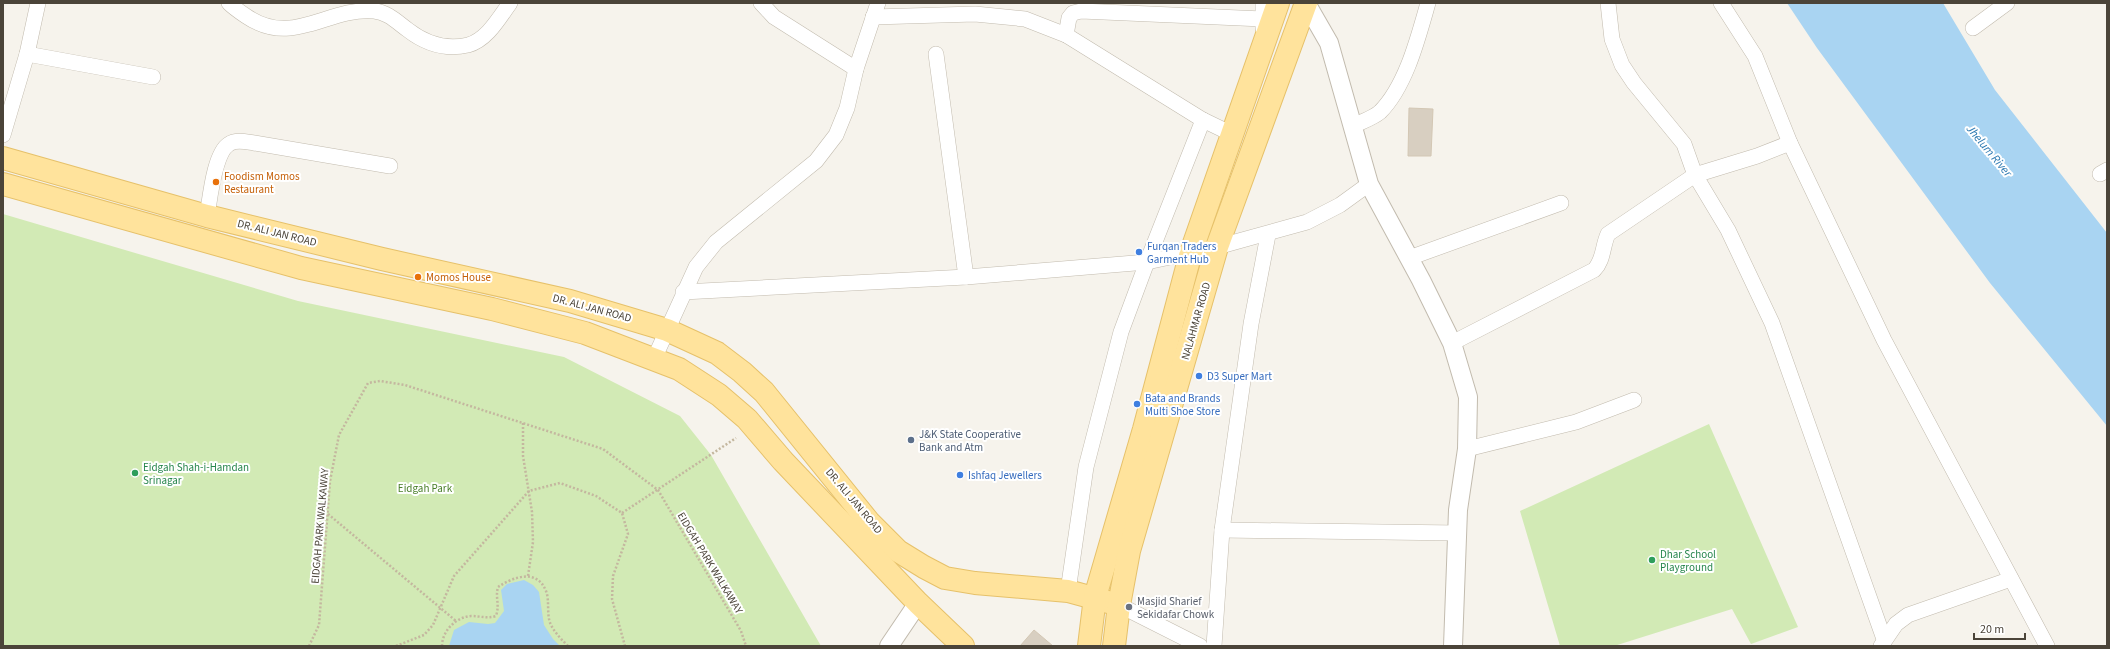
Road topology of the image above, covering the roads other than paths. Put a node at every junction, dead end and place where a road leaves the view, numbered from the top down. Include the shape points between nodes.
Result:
1 (38, 3) edge
2 (229, 3) edge
3 (510, 3) edge
4 (761, 3) edge
5 (1263, 3) edge
6 (1278, 3) edge
7 (1306, 3) edge
8 (1428, 3) edge
9 (1608, 3) edge
10 (1722, 3) edge
11 (2007, 3) edge
12 (875, 10) edge
13 (1263, 18) junction
14 (1972, 28) dead end
15 (1066, 35) junction
16 (1262, 47) junction
17 (27, 54) junction
18 (936, 54) dead end
19 (856, 69) junction
20 (153, 77) dead end
21 (1203, 120) junction
22 (1353, 126) junction
23 (1232, 134) junction
24 (3, 135) edge
25 (1790, 143) junction
26 (3, 158) edge
27 (390, 166) dead end
28 (1695, 175) junction
29 (3, 184) edge
30 (1369, 184) junction
31 (1561, 203) dead end
32 (207, 216) junction
33 (1268, 235) junction
34 (1218, 247) junction
35 (1191, 252) junction
36 (1409, 258) junction
37 (1147, 262) junction
38 (966, 277) junction
39 (684, 292) junction
40 (667, 330) junction
41 (1452, 343) junction
42 (654, 359) junction
43 (1634, 400) dead end
44 (1467, 449) junction
45 (1222, 530) junction
46 (1458, 532) junction
47 (2011, 579) junction
48 (1068, 591) junction
49 (1095, 597) junction
50 (918, 603) junction
51 (1119, 604) junction
52 (1883, 643) edge
53 (889, 646) edge
54 (963, 646) edge
55 (1089, 646) edge
56 (1114, 646) edge
57 (1200, 646) edge
58 (1214, 646) edge
59 (1454, 646) edge
60 (2047, 646) edge

1 - 17 street
2 - 3 street via 256,23 282,30 307,26 357,11 376,11 393,18 432,45 450,47 468,45 482,38
4 - 19 street via 774,17
5 - 13 street
6 - 16 main road, NALAHMAR ROAD
7 - 22 street via 1329,43
7 - 34 main road, NALAHMAR ROAD
8 - 22 street via 1398,87 1379,113
9 - 28 street via 1612,39 1622,65 1684,144
10 - 25 street via 1755,56
11 - 14 street
12 - 15 street via 975,14 1024,19
12 - 19 street
13 - 15 street via 1081,11 1073,13 1069,18
13 - 16 street
15 - 21 street
16 - 23 main road, NALAHMAR ROAD
17 - 20 street
17 - 24 street
18 - 38 street
19 - 39 street via 847,108 836,135 816,161 716,242 696,266
21 - 23 street
21 - 37 street
22 - 30 street
23 - 35 main road, NALAHMAR ROAD
25 - 28 street
25 - 47 street via 1884,340
26 - 32 main road, DR. ALI JAN ROAD
27 - 32 street via 239,141 229,144 221,153
28 - 41 street via 1608,234 1600,264 1594,270
28 - 52 street via 1728,230 1772,323
29 - 42 main road, DR. ALI JAN ROAD via 301,268 492,309 584,334
30 - 33 street via 1340,205 1307,222
30 - 36 street
31 - 36 street
32 - 40 main road, DR. ALI JAN ROAD via 570,301
33 - 34 street
33 - 45 street via 1252,324
34 - 35 street
34 - 51 main road, NALAHMAR ROAD via 1129,552
35 - 37 street
35 - 49 main road, NALAHMAR ROAD
36 - 41 street
37 - 38 street
37 - 48 street via 1121,332 1101,403 1086,467
38 - 39 street
39 - 40 street
40 - 42 street
40 - 48 main road, DR. ALI JAN ROAD via 717,353 764,392 869,522 898,551 945,578
41 - 44 street via 1468,397
42 - 50 main road, DR. ALI JAN ROAD via 679,369 712,390 747,419 783,461
43 - 44 street via 1576,422
44 - 46 street via 1458,510
45 - 46 street
45 - 58 street
46 - 59 street
47 - 52 street via 1908,615 1896,624
47 - 60 street
48 - 49 main road, DR. ALI JAN ROAD
49 - 51 main road
49 - 55 main road, NALAHMAR ROAD
50 - 53 street
50 - 54 main road, DR. ALI JAN ROAD
51 - 56 main road, NALAHMAR ROAD
51 - 57 street

